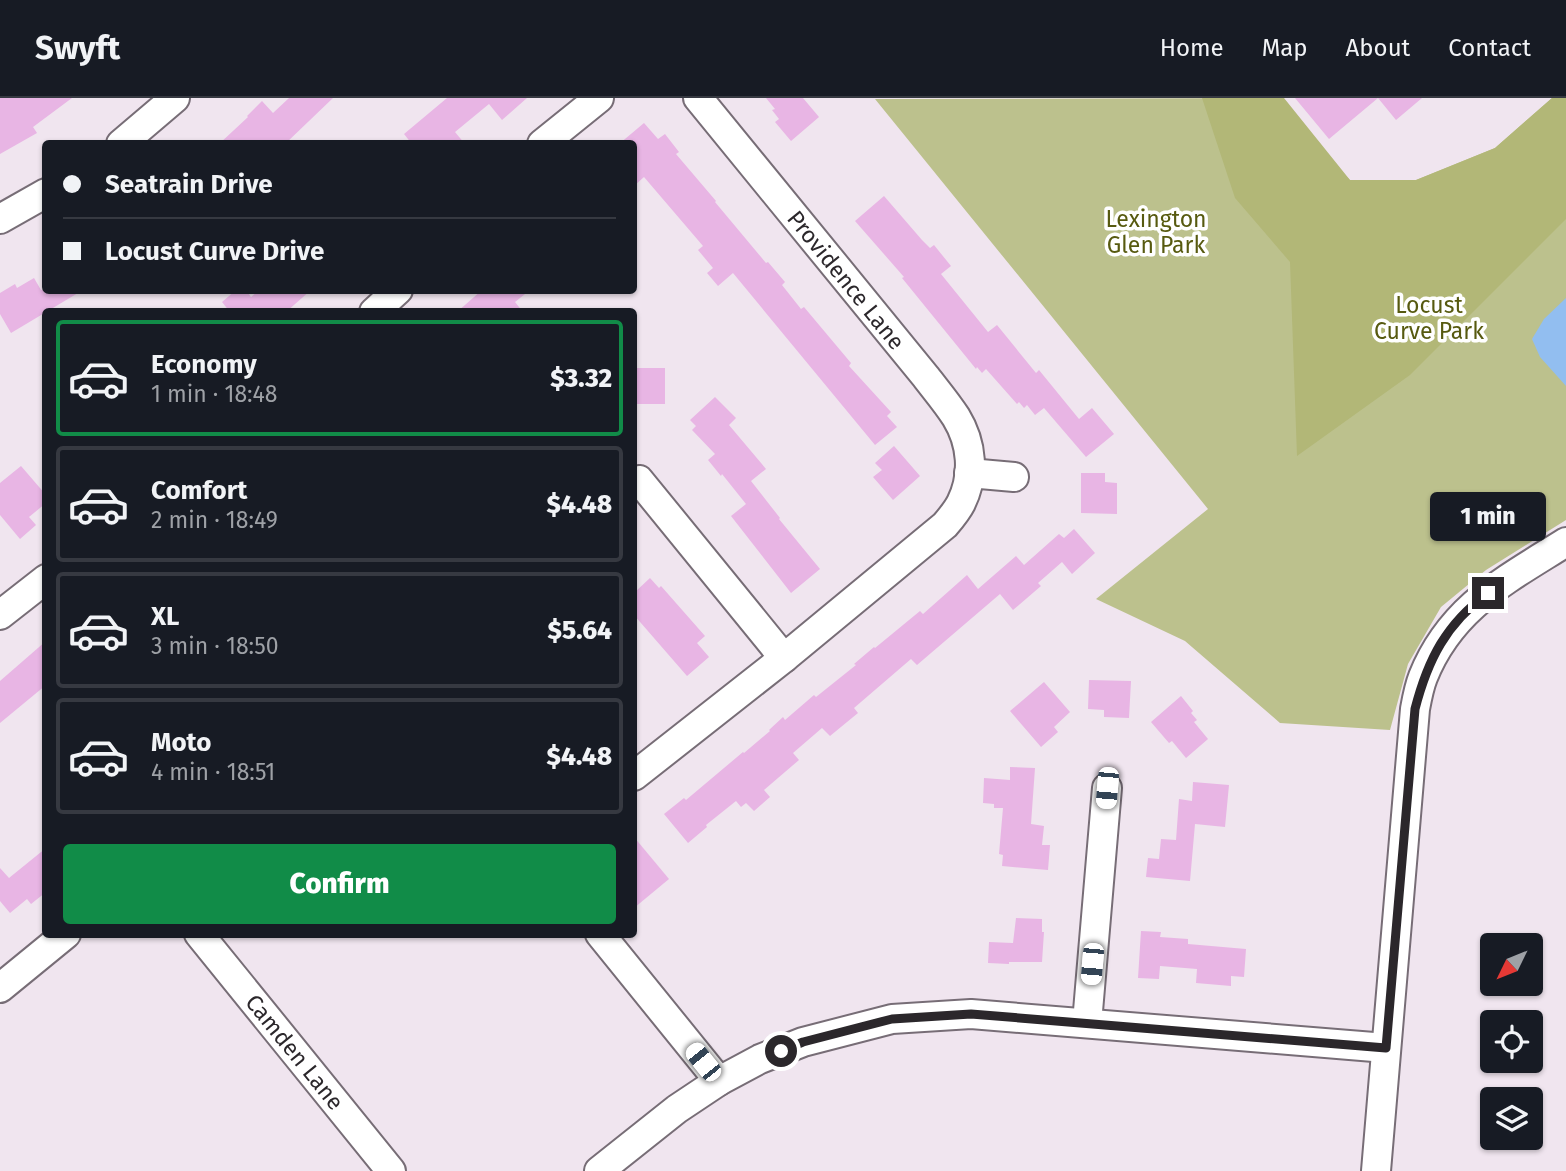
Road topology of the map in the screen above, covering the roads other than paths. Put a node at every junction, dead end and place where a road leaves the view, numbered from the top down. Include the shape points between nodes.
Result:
1 (599, 98) edge
2 (698, 98) edge
3 (165, 101) edge
4 (125, 140) edge
5 (547, 140) edge
6 (42, 195) edge
7 (0, 219) edge
8 (394, 294) edge
9 (378, 308) edge
10 (970, 473) junction
11 (1014, 477) dead end
12 (639, 480) dead end
13 (1566, 542) edge
14 (42, 582) edge
15 (0, 615) edge
16 (784, 658) junction
17 (637, 774) edge
18 (1107, 788) dead end
19 (61, 938) edge
20 (202, 938) edge
21 (603, 938) edge
22 (0, 988) edge
23 (1087, 1023) junction
24 (1386, 1048) junction
25 (719, 1081) junction
26 (391, 1171) edge
27 (599, 1171) edge
28 (1376, 1171) edge

1 - 5 street
2 - 10 street, Providence Lane via 956,417 968,441
3 - 4 street
6 - 7 street
8 - 9 street
10 - 11 street
10 - 16 street, Providence Lane via 963,499 945,525
12 - 16 street
13 - 24 street via 1476,601 1436,650 1423,678 1415,709
14 - 15 street
16 - 17 street, Providence Lane
18 - 23 street
19 - 22 street
20 - 26 street, Camden Lane
21 - 25 street
23 - 24 street
23 - 25 street via 971,1014 892,1019 803,1042
24 - 28 street
25 - 27 street

